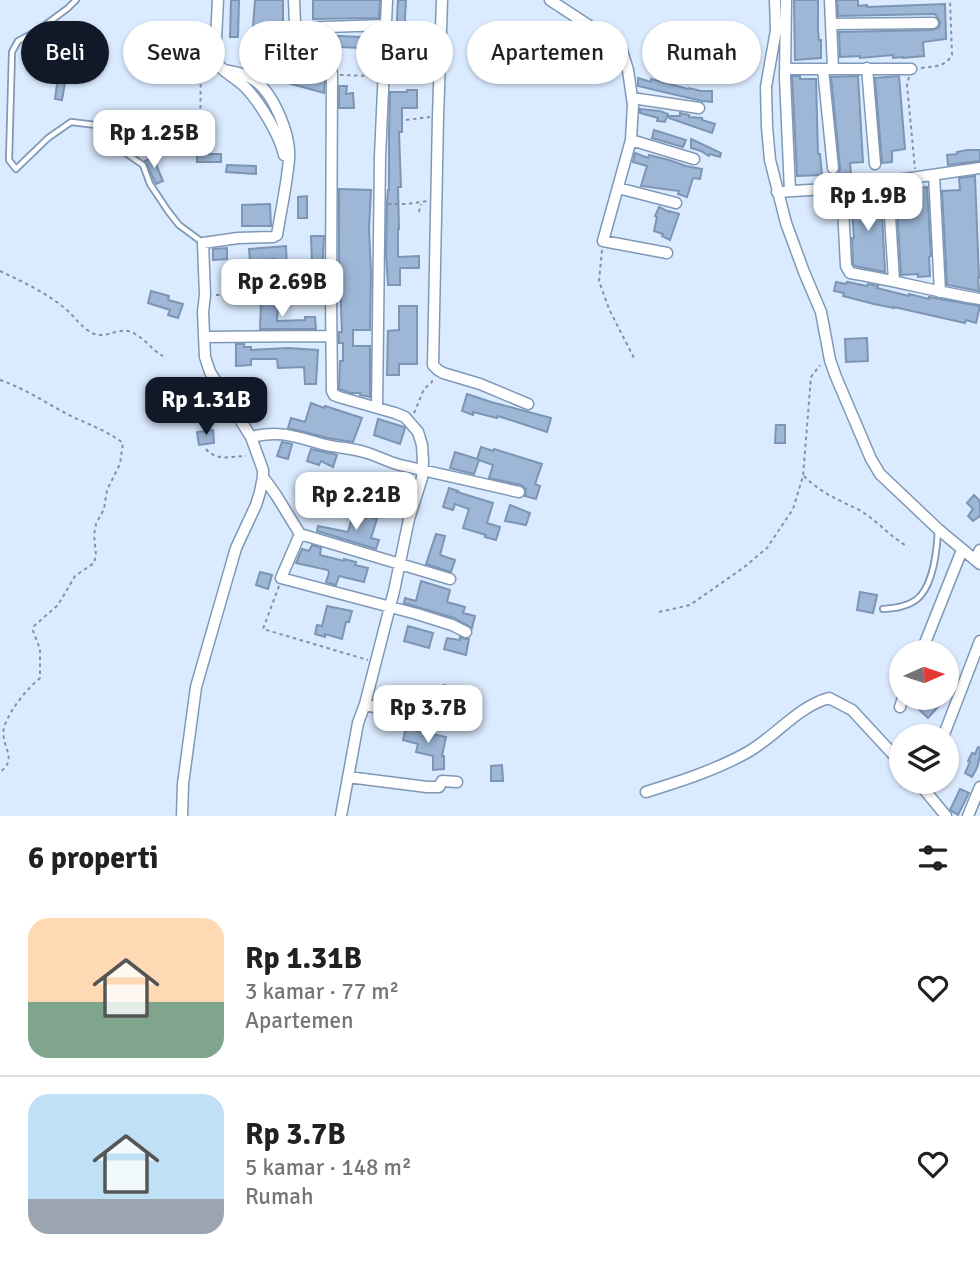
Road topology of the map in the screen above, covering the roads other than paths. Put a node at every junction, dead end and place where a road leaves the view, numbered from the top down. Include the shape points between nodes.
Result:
1 (76, 0) edge
2 (218, 0) edge
3 (294, 0) edge
4 (387, 0) edge
5 (442, 0) edge
6 (550, 0) edge
7 (775, 0) edge
8 (786, 0) edge
9 (830, 0) edge
10 (296, 21) edge
11 (386, 21) edge
12 (933, 23) dead end
13 (831, 24) junction
14 (867, 68) junction
15 (785, 69) junction
16 (828, 69) junction
17 (911, 69) road end
18 (332, 84) edge
19 (384, 84) edge
20 (632, 97) junction
21 (699, 108) dead end
22 (631, 141) junction
23 (694, 159) dead end
24 (875, 164) dead end
25 (833, 168) dead end
26 (980, 168) edge
27 (934, 176) junction
28 (888, 183) junction
29 (618, 188) junction
30 (842, 188) junction
31 (790, 191) junction
32 (777, 192) junction
33 (677, 203) dead end
34 (203, 243) junction
35 (667, 253) dead end
36 (894, 281) junction
37 (940, 292) junction
38 (274, 297) road end
39 (331, 297) junction
40 (980, 299) edge
41 (331, 336) junction
42 (205, 337) junction
43 (528, 404) dead end
44 (377, 408) junction
45 (251, 437) junction
46 (422, 469) junction
47 (263, 477) junction
48 (519, 492) dead end
49 (938, 530) junction
50 (300, 534) junction
51 (962, 550) junction
52 (980, 550) edge
53 (977, 562) edge
54 (398, 564) junction
55 (450, 579) dead end
56 (389, 608) junction
57 (883, 609) dead end
58 (466, 632) dead end
59 (926, 640) edge
60 (980, 640) edge
61 (365, 704) junction
62 (426, 724) dead end
63 (948, 724) edge
64 (889, 750) edge
65 (348, 776) junction
66 (457, 782) dead end
67 (980, 787) edge
68 (646, 792) dead end
69 (928, 794) edge
70 (182, 816) edge
71 (341, 816) edge
72 (946, 816) edge
73 (968, 816) edge

1 - 34 lane via 18,41 12,52 9,160 16,169 71,122 96,125 143,166 168,211
2 - 34 street via 214,52 218,65 252,78 265,90 279,116 289,158 277,235
3 - 10 street
4 - 11 street
5 - 43 street via 433,365 443,373
6 - 20 street via 622,51
7 - 32 street via 776,30 766,87
8 - 15 street
9 - 13 street
12 - 13 street
13 - 16 street
14 - 16 street
14 - 17 street
14 - 24 street
15 - 16 street
15 - 31 street
16 - 25 street
18 - 39 street
19 - 44 street
20 - 21 street
20 - 22 street
22 - 23 street
22 - 29 street
26 - 27 street
27 - 28 street
27 - 37 street
28 - 30 street
28 - 36 street
29 - 33 street
29 - 35 street via 603,241
30 - 31 street
30 - 36 street via 848,271
31 - 32 street
32 - 49 street via 821,312 830,360 871,459 880,474
34 - 42 street
36 - 37 street
37 - 40 street
38 - 39 street
39 - 41 street
41 - 42 street
41 - 44 street via 334,395
42 - 45 street via 210,372
44 - 46 street via 405,417 418,432
45 - 46 street via 295,435
45 - 47 street
46 - 48 street
46 - 54 street
47 - 50 street
47 - 70 street via 236,548 196,687
49 - 51 street
49 - 57 lane via 925,592 902,607
50 - 54 street
50 - 56 street via 281,578
51 - 53 street
51 - 59 street
52 - 53 street
54 - 55 street
54 - 56 street
56 - 58 street
56 - 61 street
60 - 63 street
61 - 62 street
61 - 65 street
64 - 68 street via 852,710 829,698 814,702 749,751 704,774
65 - 66 street via 427,788 442,781
65 - 71 street
67 - 73 street
69 - 72 street

